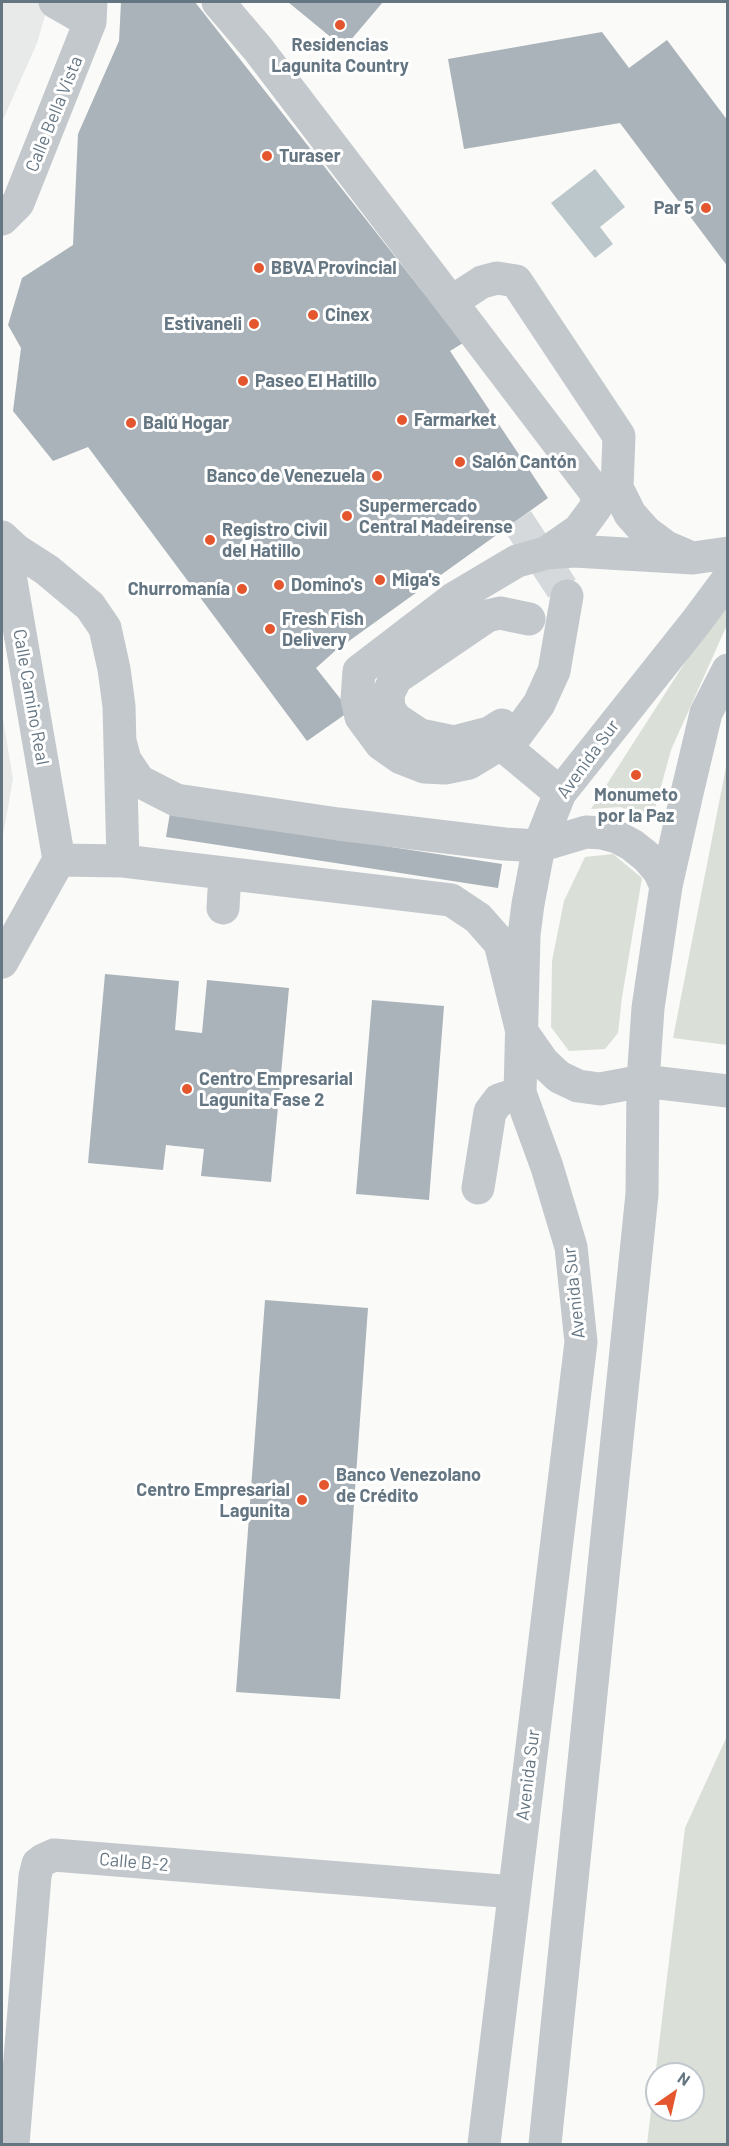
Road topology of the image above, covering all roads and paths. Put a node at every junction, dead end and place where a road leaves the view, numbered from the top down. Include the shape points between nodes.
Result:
1 (55, 2) edge
2 (218, 2) edge
3 (90, 12) edge
4 (2, 219) edge
5 (451, 302) junction
6 (619, 436) junction
7 (577, 467) junction
8 (3, 539) edge
9 (546, 553) junction
10 (728, 553) edge
11 (693, 558) junction
12 (486, 579) junction
13 (728, 579) edge
14 (550, 606) junction
15 (487, 616) junction
16 (728, 670) edge
17 (120, 741) junction
18 (500, 743) junction
19 (560, 793) junction
20 (539, 846) junction
21 (59, 860) junction
22 (123, 861) junction
23 (225, 873) junction
24 (666, 886) junction
25 (223, 908) dead end
26 (2, 962) edge
27 (522, 1032) junction
28 (643, 1081) junction
29 (728, 1091) edge
30 (520, 1093) junction
31 (478, 1188) dead end
32 (514, 1892) junction
33 (13, 2145) edge
34 (484, 2145) edge
35 (545, 2145) edge

1 - 3 street
2 - 5 street
3 - 4 street, Calle Bella Vista via 18,203
5 - 6 street via 482,282 497,278 516,281
5 - 7 street
6 - 7 street
6 - 11 street via 617,488 630,514 666,547
7 - 9 street via 597,494 596,507 579,530
8 - 17 street, Calle Camino Real via 90,606 105,628 114,669
8 - 21 street, Calle Camino Real
9 - 11 street
9 - 12 street via 517,561
10 - 11 street
12 - 15 street
12 - 18 street via 453,599 359,671 357,699 361,717 381,744 424,767 469,763
13 - 19 street, Avenida Sur
14 - 15 street
14 - 15 street via 536,682 507,721 489,733 454,742 420,735 396,719 389,709 388,694 396,678
14 - 18 street via 554,671 539,704 517,734
16 - 24 street via 706,713
17 - 20 street, Calle Camino Real via 125,760 140,781 176,800 338,824
17 - 22 street, Calle Camino Real
18 - 19 street
19 - 20 street, Avenida Sur
20 - 24 street via 586,832 617,837 647,857
20 - 27 street, Avenida Sur via 524,935
21 - 22 street
21 - 26 street
22 - 23 street
23 - 25 street
23 - 27 street via 452,900 478,918 500,943
24 - 28 street via 648,1008
27 - 28 street via 543,1062 559,1077 578,1086 600,1089
27 - 30 street, Avenida Sur
28 - 29 street
28 - 35 street via 642,1194
30 - 31 street via 499,1101 490,1112
30 - 32 street, Avenida Sur via 571,1246 580,1342
32 - 33 street, Calle B-2 via 54,1855 43,1860 34,1876
32 - 34 street, Avenida Sur

